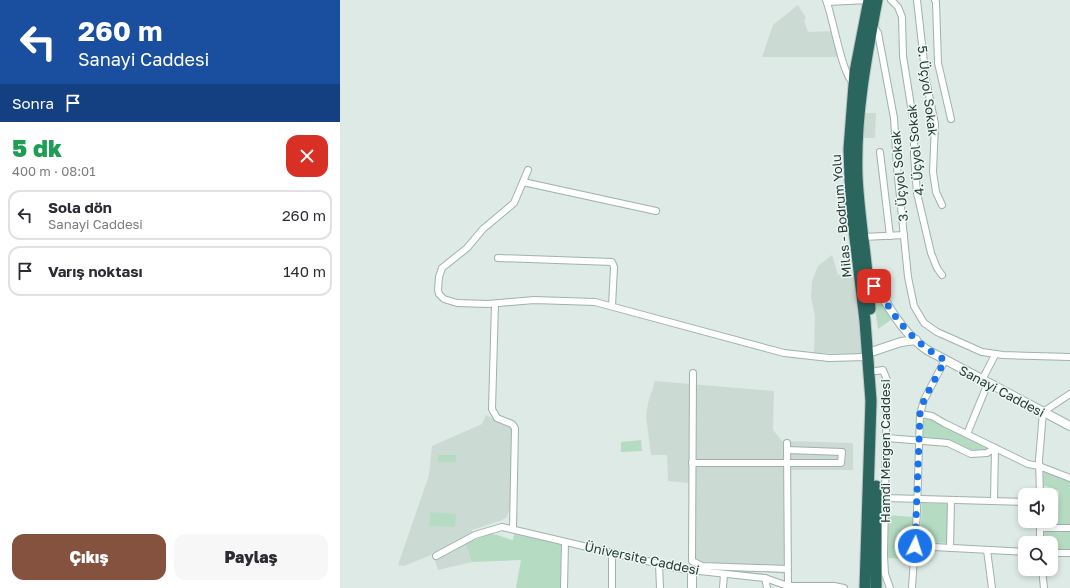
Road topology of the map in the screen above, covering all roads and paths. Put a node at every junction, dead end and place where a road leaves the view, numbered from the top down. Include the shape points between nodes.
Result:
1 (869, 0) edge
2 (877, 0) edge
3 (891, 0) edge
4 (917, 0) edge
5 (935, 0) edge
6 (826, 1) edge
7 (872, 24) junction
8 (854, 84) junction
9 (951, 119) dead end
10 (880, 152) dead end
11 (528, 170) dead end
12 (523, 182) junction
13 (942, 205) dead end
14 (656, 211) dead end
15 (904, 235) junction
16 (863, 236) junction
17 (890, 236) junction
18 (498, 258) dead end
19 (942, 275) dead end
20 (869, 286) junction
21 (495, 304) junction
22 (612, 306) junction
23 (916, 340) junction
24 (871, 354) junction
25 (995, 355) junction
26 (1070, 357) edge
27 (945, 360) junction
28 (876, 371) junction
29 (693, 373) dead end
30 (985, 381) junction
31 (1070, 394) edge
32 (1043, 412) junction
33 (920, 414) junction
34 (1070, 426) edge
35 (967, 434) junction
36 (887, 438) junction
37 (919, 440) junction
38 (787, 443) dead end
39 (995, 448) junction
40 (787, 450) junction
41 (692, 464) junction
42 (787, 464) junction
43 (1039, 466) junction
44 (1070, 478) edge
45 (1040, 488) edge
46 (885, 498) junction
47 (918, 499) junction
48 (951, 500) junction
49 (994, 501) junction
50 (1018, 502) edge
51 (1058, 526) edge
52 (512, 528) junction
53 (1070, 528) edge
54 (565, 542) junction
55 (915, 546) junction
56 (950, 548) junction
57 (987, 550) junction
58 (612, 552) junction
59 (1018, 552) edge
60 (1058, 553) edge
61 (1070, 553) edge
62 (436, 556) dead end
63 (659, 564) junction
64 (787, 569) junction
65 (692, 571) junction
66 (724, 574) junction
67 (870, 574) junction
68 (1043, 576) edge
69 (766, 578) junction
70 (788, 587) edge
71 (564, 588) edge
72 (612, 588) edge
73 (660, 588) edge
74 (692, 588) edge
75 (723, 588) edge
76 (767, 588) edge
77 (844, 588) edge
78 (865, 588) edge
79 (876, 588) edge
80 (879, 588) edge
81 (890, 588) edge
82 (912, 588) edge
83 (992, 588) edge
84 (1044, 588) edge

1 - 6 street
1 - 8 highway, Milas - Bodrum Yolu
2 - 7 highway, Milas - Bodrum Yolu
3 - 19 street, 4. Üçyol Sokak via 898,7 902,17 904,65 914,125 917,193 931,253
4 - 13 street, 5. Üçyol Sokak via 926,80 935,124 932,162 934,181 937,198
5 - 9 street via 938,63
6 - 8 street via 845,68
7 - 15 street, 3. Üçyol Sokak via 878,33 894,118
7 - 16 highway, Milas - Bodrum Yolu via 861,88 858,131 857,175
8 - 24 highway, Milas - Bodrum Yolu via 850,132 850,186
10 - 17 street
11 - 12 street
12 - 14 street
12 - 21 street via 514,203 483,229 467,248 445,265 439,277 438,290 444,299 457,303
15 - 17 street
15 - 25 street, 3. Üçyol Sokak via 912,302 927,326 974,349
16 - 17 street
16 - 20 highway, Milas - Bodrum Yolu
18 - 22 street via 612,262
20 - 23 street, Sanayi Caddesi via 878,288 893,313
20 - 24 highway, Milas - Bodrum Yolu
21 - 22 street via 522,300 565,300
21 - 52 street via 492,409 497,418 512,424 515,428
22 - 24 street via 784,353 829,358
23 - 24 street via 901,342
23 - 27 street, Sanayi Caddesi
24 - 28 highway, Milas - Bodrum Yolu
24 - 67 highway, Milas - Bodrum Yolu
25 - 26 street
25 - 30 street
27 - 30 street, Sanayi Caddesi
27 - 33 street via 924,400
28 - 36 street, Hamdi Mergen Caddesi via 884,370 886,376
28 - 67 highway, Milas - Bodrum Yolu via 878,410
29 - 41 street
30 - 32 street, Sanayi Caddesi
30 - 35 street
31 - 32 street
32 - 34 street, Sanayi Caddesi
32 - 43 street
33 - 35 street via 937,418
33 - 37 street
35 - 39 street
36 - 37 street
36 - 46 street, Hamdi Mergen Caddesi
37 - 39 street via 951,443 971,454 987,453
37 - 47 street
38 - 40 street
39 - 43 street via 1028,464
39 - 49 street
40 - 42 street
40 - 42 street via 842,452 842,463
41 - 42 street
41 - 64 street via 694,563 702,566
42 - 64 street
43 - 44 street
43 - 45 street
46 - 47 street
46 - 81 street, Hamdi Mergen Caddesi via 884,556 885,574
47 - 48 street
47 - 55 street
48 - 49 street
48 - 56 street
49 - 50 street
51 - 53 street
52 - 54 street, Üniversite Caddesi
52 - 62 street via 502,527 475,535
54 - 58 street, Üniversite Caddesi
54 - 71 street
55 - 56 street
55 - 82 street
56 - 57 street
57 - 59 street
57 - 83 street
58 - 63 street, Üniversite Caddesi
58 - 72 street
60 - 61 street
63 - 65 street, Üniversite Caddesi
63 - 73 street
64 - 70 street
65 - 66 street, Üniversite Caddesi
65 - 74 street
66 - 69 street, Üniversite Caddesi
66 - 75 street
67 - 78 highway
67 - 79 highway
67 - 80 highway
68 - 84 street
69 - 70 street, Üniversite Caddesi
69 - 76 street
70 - 77 street, Üniversite Caddesi

